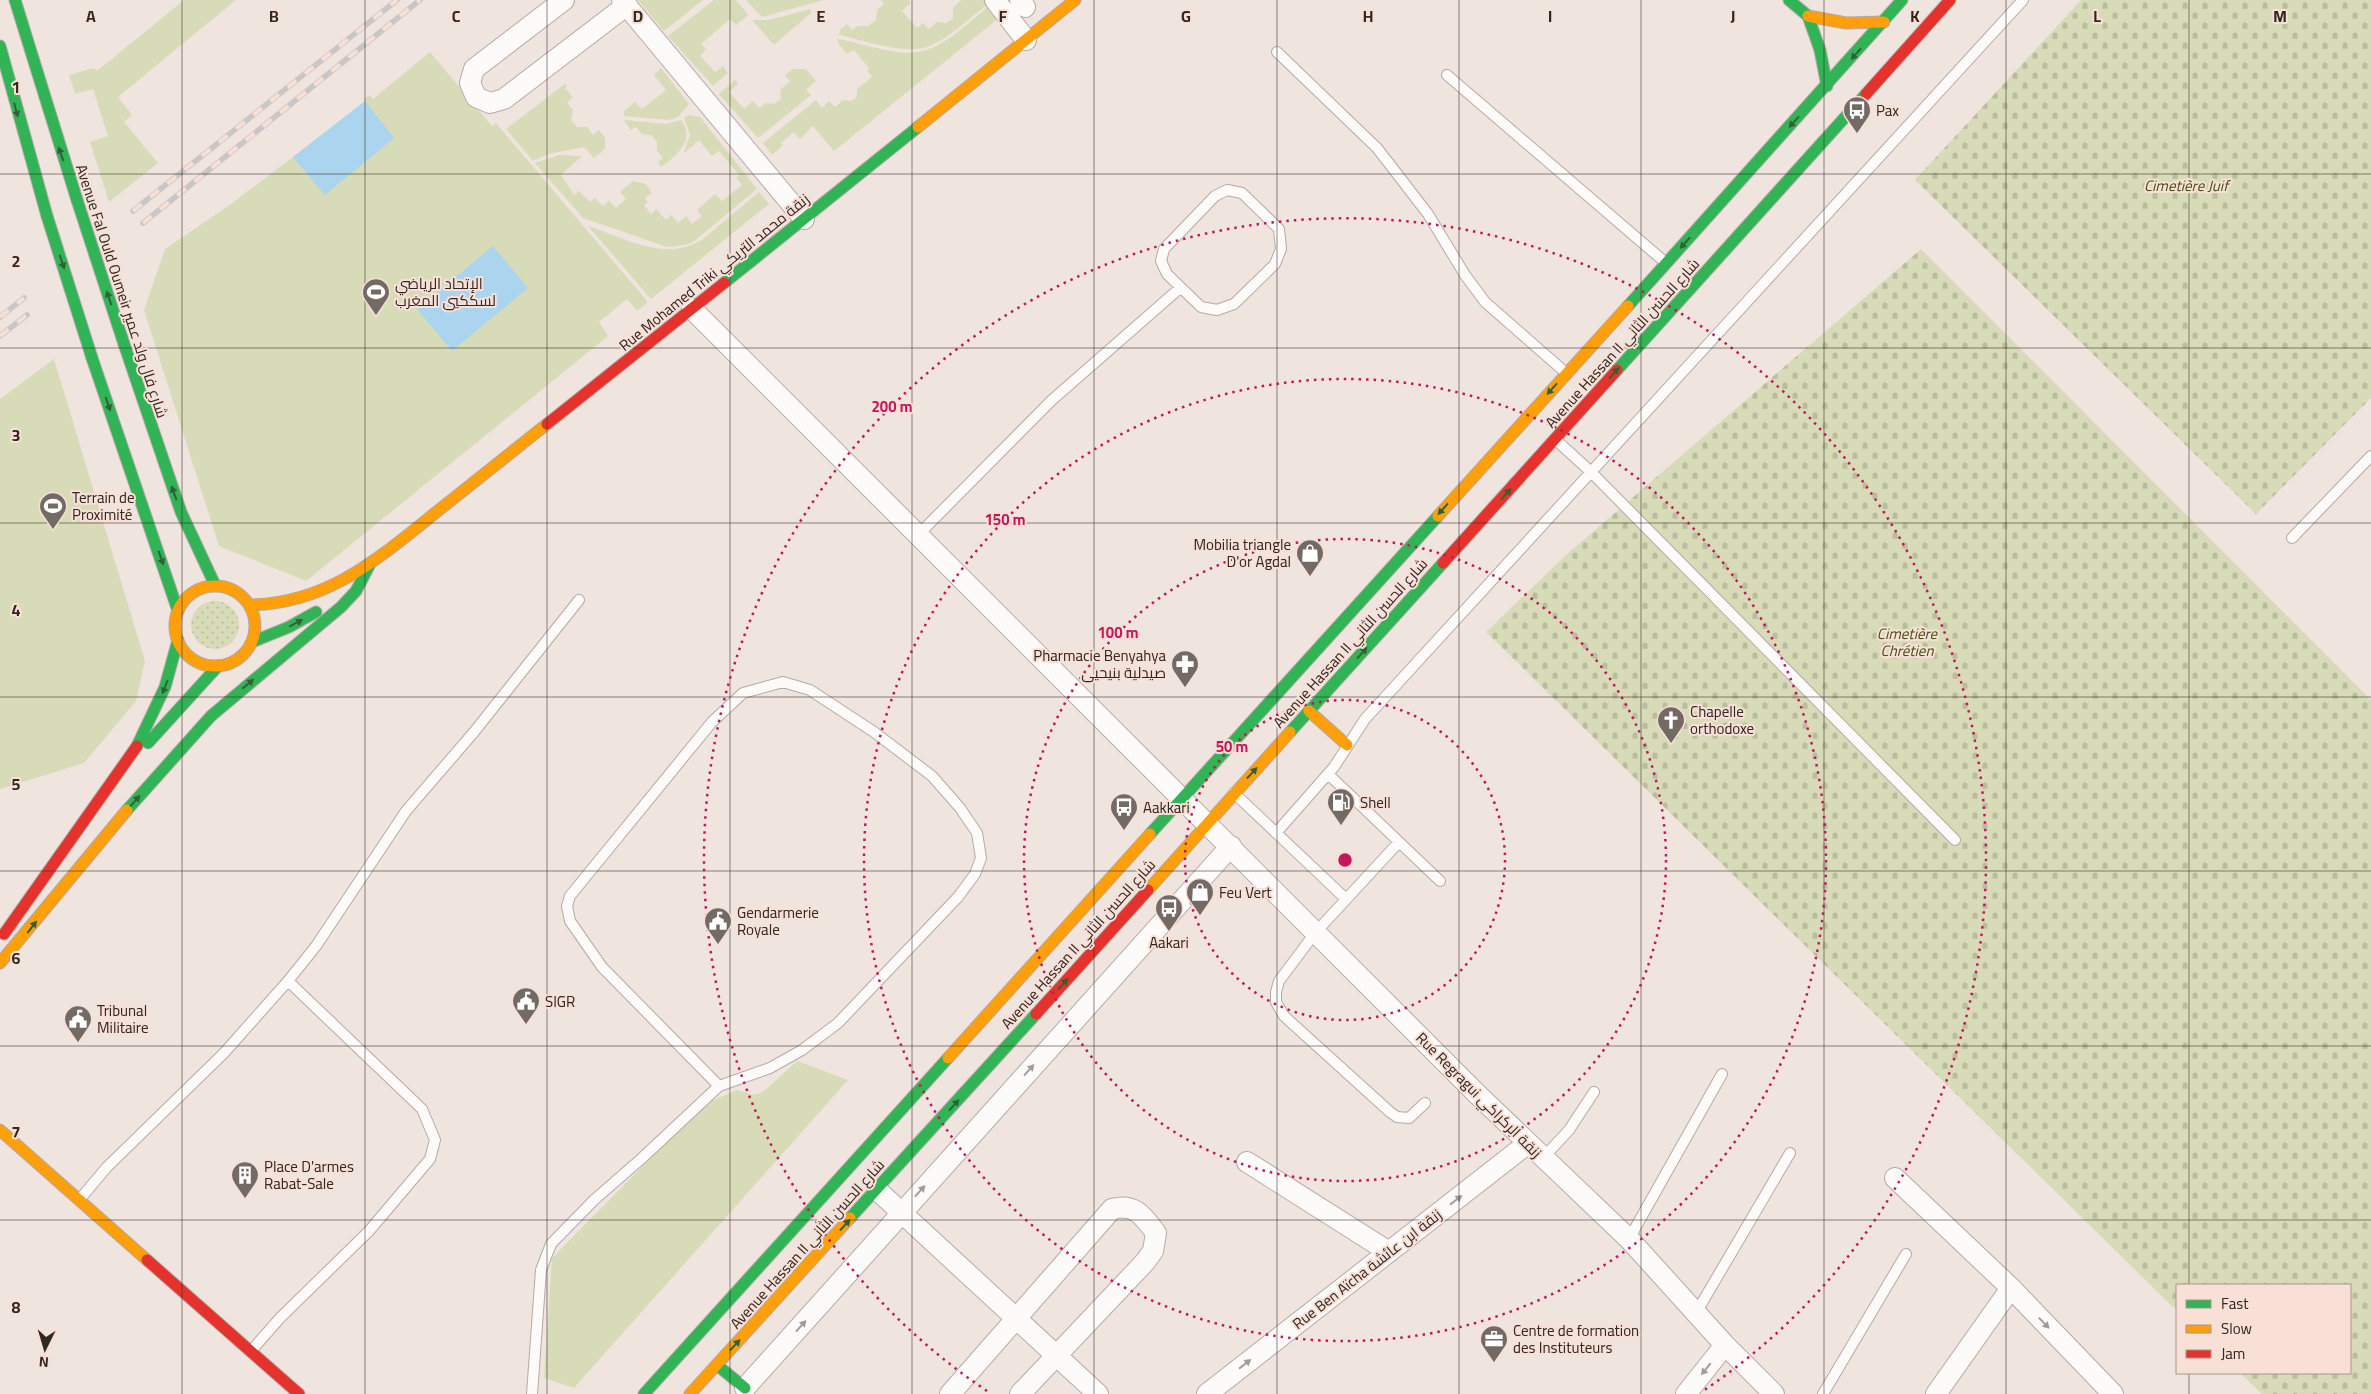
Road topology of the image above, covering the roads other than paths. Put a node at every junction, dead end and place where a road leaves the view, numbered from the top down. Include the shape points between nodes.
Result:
1 (15, 0) edge
2 (564, 0) edge
3 (995, 0) edge
4 (1075, 0) edge
5 (1789, 0) edge
6 (1902, 0) edge
7 (1950, 0) edge
8 (2023, 0) edge
9 (625, 3) edge
10 (1808, 16) junction
11 (1884, 22) junction
12 (1026, 40) junction
13 (0, 46) edge
14 (1277, 52) dead end
15 (1447, 75) dead end
16 (1827, 86) junction
17 (804, 220) junction
18 (1666, 264) junction
19 (1180, 288) junction
20 (692, 309) junction
21 (1566, 373) junction
22 (1555, 439) junction
23 (2371, 456) edge
24 (1591, 472) junction
25 (919, 534) junction
26 (2292, 538) dead end
27 (370, 565) junction
28 (216, 585) junction
29 (579, 600) dead end
30 (249, 605) junction
31 (178, 611) junction
32 (178, 640) junction
33 (252, 642) junction
34 (218, 666) junction
35 (1309, 711) junction
36 (1347, 745) junction
37 (133, 754) junction
38 (1328, 774) junction
39 (1234, 792) junction
40 (1183, 798) junction
41 (1206, 821) junction
42 (1276, 833) junction
43 (1955, 840) dead end
44 (1399, 842) junction
45 (1231, 846) junction
46 (1440, 881) dead end
47 (1346, 899) junction
48 (1315, 933) junction
49 (0, 939) edge
50 (0, 963) edge
51 (288, 981) junction
52 (1722, 1074) dead end
53 (719, 1086) junction
54 (1594, 1092) dead end
55 (1425, 1103) dead end
56 (0, 1130) edge
57 (1528, 1144) junction
58 (1790, 1153) dead end
59 (1543, 1158) junction
60 (1247, 1162) dead end
61 (1895, 1178) dead end
62 (877, 1190) junction
63 (79, 1200) junction
64 (902, 1212) junction
65 (1629, 1239) junction
66 (1389, 1252) junction
67 (1906, 1254) dead end
68 (2011, 1288) junction
69 (1696, 1313) junction
70 (1016, 1318) junction
71 (1725, 1345) junction
72 (251, 1352) junction
73 (1056, 1356) junction
74 (717, 1364) junction
75 (742, 1391) edge
76 (299, 1394) edge
77 (532, 1394) edge
78 (644, 1394) edge
79 (690, 1394) edge
80 (950, 1394) edge
81 (1020, 1394) edge
82 (1098, 1394) edge
83 (1207, 1394) edge
84 (1686, 1394) edge
85 (1774, 1394) edge
86 (1822, 1394) edge
87 (1936, 1394) edge
88 (2113, 1394) edge

28 -> 1 main road, Avenue Fal Ould Oumeir شارع فال ولد عمير, bridge via 181,512 77,200
2 - 9 street via 474,69 470,84 476,97 490,103 504,99
3 - 12 street
4 - 12 main road, Rue Mohamed Triki زنقة محمد التريكي
5 - 10 main road
6 - 11 main road, Avenue Hassan II شارع الحسن الثاني
22 -> 7 main road, Avenue Hassan II شارع الحسن الثاني
8 - 24 lane
9 - 17 street
10 - 11 main road via 1846,23
10 - 16 main road via 1820,50
11 -> 16 main road, Avenue Hassan II شارع الحسن الثاني
12 - 17 main road, Rue Mohamed Triki زنقة محمد التريكي
13 -> 31 main road, bridge via 47,216
14 - 21 lane via 1377,148 1428,214 1485,302
15 - 18 lane
16 -> 18 main road, Avenue Hassan II شارع الحسن الثاني
17 - 20 main road, Rue Mohamed Triki زنقة محمد التريكي
18 - 21 main road, Avenue Hassan II شارع الحسن الثاني
19 - 19 lane via 1167,274 1161,261 1164,250 1215,196 1227,190 1242,194 1279,229 1281,249 1275,264 1234,304 1217,310 1201,307
19 - 25 lane via 1052,400
20 - 25 street, Rue Regragui زنقة الركراكي
20 - 27 main road, Rue Mohamed Triki زنقة محمد التريكي
21 -> 40 main road, Avenue Hassan II شارع الحسن الثاني
22 - 24 lane
35 -> 22 main road, Avenue Hassan II شارع الحسن الثاني
23 - 26 lane
24 - 36 lane via 1371,712
24 - 43 lane
25 - 40 street, Rue Regragui زنقة الركراكي
27 - 30 main road, Rue Mohamed Triki زنقة محمد التريكي via 308,598 279,604
33 -> 27 main road, Rue Mohamed Triki زنقة محمد التريكي via 290,627 319,610
50 -> 27 main road via 185,744 234,696 341,608 356,591
28 - 30 main road via 231,589
28 - 31 main road via 189,596
29 - 51 lane via 406,811 316,946
30 - 33 main road via 255,621
31 - 32 main road
32 - 34 main road via 198,661
32 -> 37 main road via 165,687
33 - 34 main road via 234,661
34 - 37 main road via 159,733
35 - 36 main road
39 -> 35 main road, Avenue Hassan II شارع الحسن الثاني
36 - 38 lane
37 - 49 main road
38 - 42 lane
38 - 44 lane
39 - 41 main road, Avenue Hassan II شارع الحسن الثاني
39 - 42 lane
40 - 41 street, Rue Regragui زنقة الركراكي
40 - 78 main road, Avenue Hassan II شارع الحسن الثاني
41 - 45 street, Rue Regragui زنقة الركراكي
62 -> 41 main road, Avenue Hassan II شارع الحسن الثاني via 1122,919
42 - 47 lane
44 - 46 lane
44 - 47 lane
45 - 48 street, Rue Regragui زنقة الركراكي
64 -> 45 street
47 - 48 lane
48 - 55 lane via 1279,981 1276,992 1279,1010 1397,1117 1409,1118
48 - 57 street, Rue Regragui زنقة الركراكي
51 - 63 lane via 230,1046 107,1167
51 - 72 lane via 422,1110 435,1140 430,1159 369,1231 280,1318
52 - 65 lane
53 - 53 lane via 770,1068 802,1050 838,1023 958,897 975,874 981,858 977,834 960,808 932,776 874,732 810,690 783,682 743,693 712,722 583,877 567,906 570,921 602,967
53 - 77 lane via 594,1200 551,1244 541,1270
54 - 59 lane via 1568,1130
56 - 63 main road
57 - 59 street, Rue Regragui زنقة الركراكي
66 -> 57 street, Rue Ben Aïcha زنقة ابن عائشة
58 - 69 lane
59 - 65 street, Rue Regragui زنقة الركراكي
60 - 66 street
61 - 68 street
62 - 64 street
74 -> 62 main road, Avenue Hassan II شارع الحسن الثاني
63 - 72 main road
64 - 70 street
75 -> 64 street
65 - 69 street, Rue Regragui زنقة الركراكي
83 -> 66 street, Rue Ben Aïcha زنقة ابن عائشة
67 - 86 lane
68 - 87 street
68 -> 88 street
69 - 71 street, Rue Regragui زنقة الركراكي
70 - 73 street
70 - 73 street via 1112,1210 1123,1206 1136,1211 1156,1233 1153,1251
70 - 80 street
71 -> 84 street
71 - 85 street, Rue Regragui زنقة الركراكي
72 - 76 main road
73 - 81 street
73 - 82 street
74 - 75 main road
74 - 79 main road, Avenue Hassan II شارع الحسن الثاني

